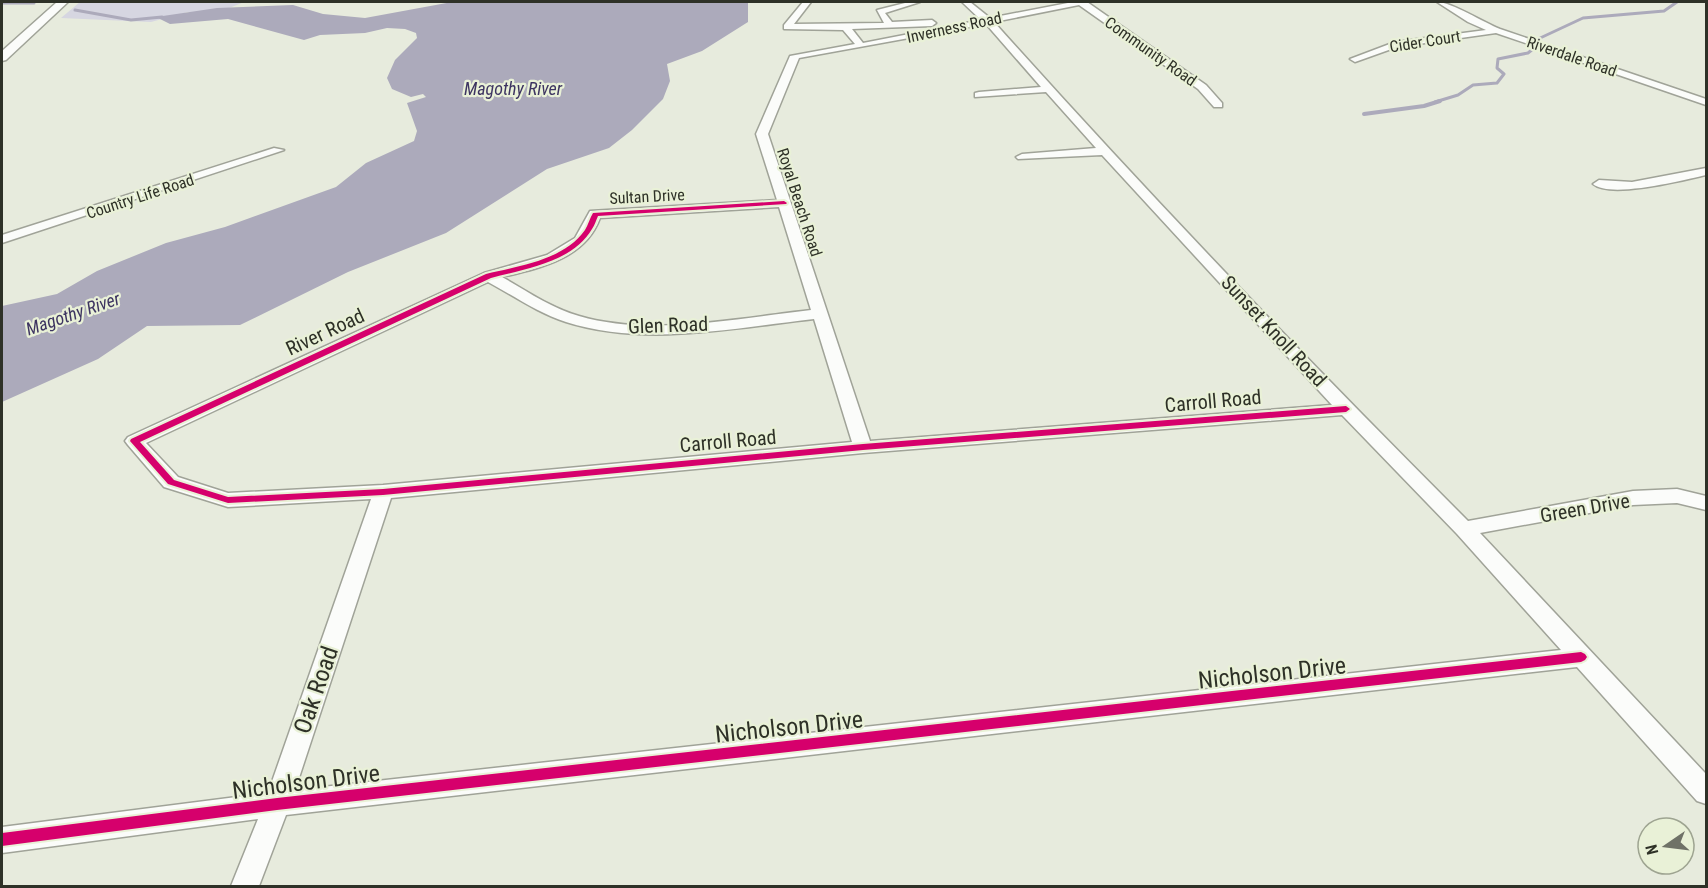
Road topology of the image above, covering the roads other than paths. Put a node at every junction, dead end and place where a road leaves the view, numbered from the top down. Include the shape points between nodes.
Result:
1 (63, 2) edge
2 (807, 2) edge
3 (916, 2) edge
4 (966, 2) edge
5 (1081, 2) edge
6 (1441, 2) edge
7 (897, 4) edge
8 (987, 20) junction
9 (890, 25) junction
10 (845, 27) junction
11 (1497, 31) junction
12 (861, 46) junction
13 (2, 57) edge
14 (1356, 59) dead end
15 (1048, 89) junction
16 (979, 95) dead end
17 (1707, 97) edge
18 (1694, 98) junction
19 (1707, 102) edge
20 (1218, 105) dead end
21 (278, 150) dead end
22 (1107, 151) junction
23 (1022, 157) dead end
24 (1707, 172) edge
25 (1599, 184) dead end
26 (784, 203) junction
27 (2, 239) edge
28 (534, 265) joint
29 (489, 276) junction
30 (821, 314) junction
31 (1346, 409) junction
32 (135, 441) joint
33 (863, 447) junction
34 (383, 492) junction
35 (1707, 503) edge
36 (1464, 529) junction
37 (1581, 657) junction
38 (1707, 792) edge
39 (277, 804) junction
40 (2, 840) edge
41 (245, 886) edge

1 - 13 main road
2 - 10 street via 787,27
3 - 7 street
4 - 8 street, Sunset Knoll Road
5 - 8 street, Inverness Road
5 - 20 street, Community Road via 1202,87
6 - 11 street, Riverdale Road
7 - 9 street via 880,12
8 - 9 street
8 - 12 street, Inverness Road
8 - 15 street, Sunset Knoll Road
9 - 10 street
10 - 12 street
11 - 14 street, Cider Court via 1395,45
11 - 18 street, Riverdale Road
12 - 26 street, Royal Beach Road via 795,56 762,134
15 - 16 street
15 - 22 street, Sunset Knoll Road
17 - 18 street
18 - 19 street, Riverdale Road
21 - 27 street, Country Life Road
22 - 23 street
22 - 31 street, Sunset Knoll Road
24 - 25 street via 1632,186
26 - 28 street, Sultan Drive via 595,214 592,228 570,249
26 - 30 street, Royal Beach Road
28 - 29 street, River Road
29 - 30 street, Glen Road via 582,322 645,330
29 - 32 street, River Road
30 - 33 street, Royal Beach Road
31 - 33 street, Carroll Road
31 - 36 street, Sunset Knoll Road
32 - 34 street, Carroll Road via 171,482 228,500
33 - 34 street, Carroll Road
34 - 39 street, Oak Road
35 - 36 street, Green Drive via 1677,496 1633,498
36 - 37 street, Sunset Knoll Road
37 - 38 street, Sunset Knoll Road
37 - 39 street, Nicholson Drive
39 - 40 street, Nicholson Drive
39 - 41 street, Oak Road

